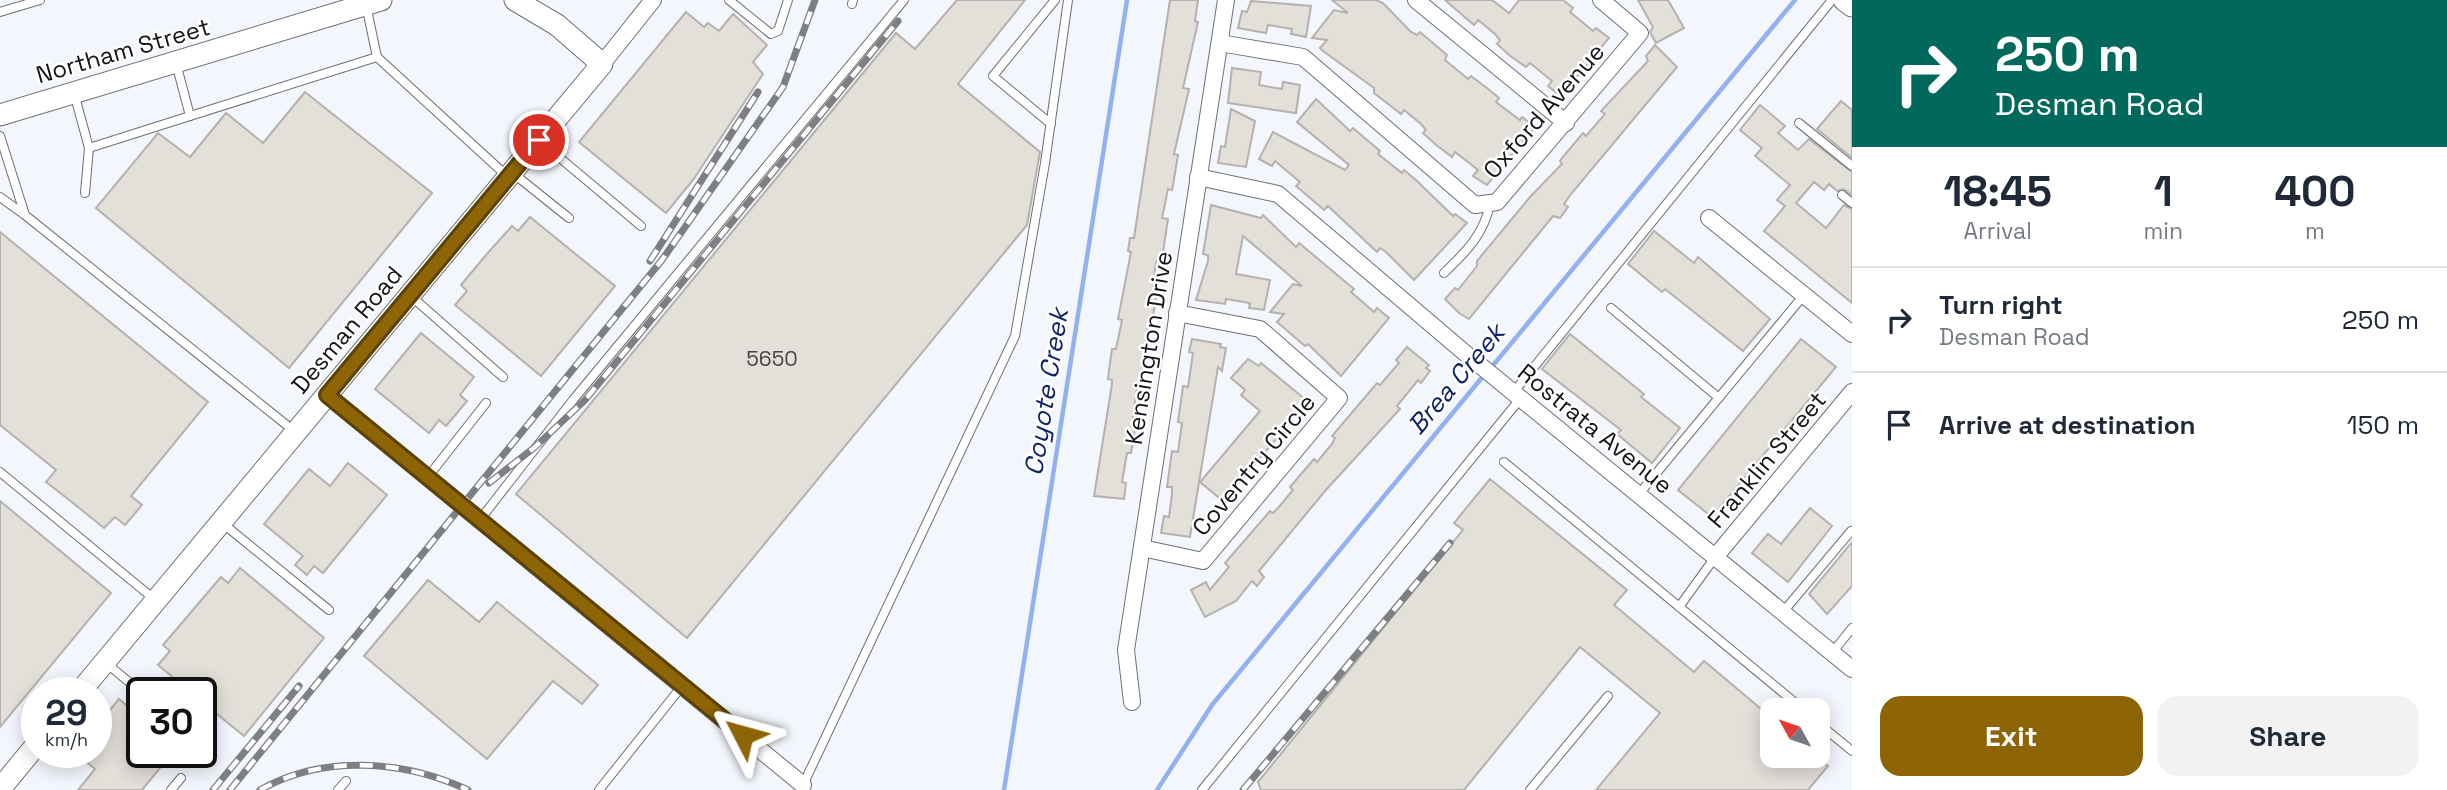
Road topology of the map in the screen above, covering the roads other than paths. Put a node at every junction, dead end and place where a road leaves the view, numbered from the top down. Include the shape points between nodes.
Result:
1 (40, 0) edge
2 (515, 0) edge
3 (653, 0) edge
4 (729, 0) edge
5 (788, 0) edge
6 (904, 0) edge
7 (1055, 0) edge
8 (1068, 0) edge
9 (1226, 0) edge
10 (1416, 0) edge
11 (1601, 0) edge
12 (1832, 0) edge
13 (1844, 0) edge
14 (373, 2) edge
15 (1852, 6) edge
16 (0, 12) edge
17 (1220, 43) junction
18 (377, 57) junction
19 (176, 63) junction
20 (602, 64) junction
21 (74, 93) junction
22 (0, 114) edge
23 (190, 116) junction
24 (1566, 123) junction
25 (1799, 123) dead end
26 (1051, 124) junction
27 (0, 136) edge
28 (539, 140) junction
29 (89, 148) junction
30 (1852, 166) edge
31 (510, 174) junction
32 (1198, 177) junction
33 (85, 193) dead end
34 (1842, 195) dead end
35 (0, 197) edge
36 (1852, 203) edge
37 (1483, 204) junction
38 (25, 215) junction
39 (569, 218) dead end
40 (1709, 218) dead end
41 (641, 226) dead end
42 (1444, 273) dead end
43 (410, 295) junction
44 (1804, 295) junction
45 (1611, 307) dead end
46 (1177, 313) junction
47 (1852, 334) edge
48 (503, 377) dead end
49 (1852, 392) edge
50 (1515, 394) junction
51 (327, 395) junction
52 (1719, 398) junction
53 (486, 403) dead end
54 (296, 432) junction
55 (1504, 462) dead end
56 (0, 472) edge
57 (427, 478) junction
58 (1639, 494) junction
59 (479, 521) junction
60 (221, 523) junction
61 (1851, 531) edge
62 (1142, 548) junction
63 (1716, 556) junction
64 (156, 601) junction
65 (1679, 607) junction
66 (329, 610) dead end
67 (1783, 612) junction
68 (1852, 628) edge
69 (1832, 653) junction
70 (105, 662) junction
71 (1852, 669) edge
72 (92, 677) edge
73 (126, 680) edge
74 (682, 686) junction
75 (1608, 696) dead end
76 (1789, 698) edge
77 (1132, 702) dead end
78 (1830, 733) edge
79 (1852, 751) edge
80 (21, 765) edge
81 (181, 778) dead end
82 (346, 781) dead end
83 (6, 784) edge
84 (803, 785) joint
85 (171, 790) edge
86 (338, 790) edge
87 (599, 790) edge
88 (1202, 790) edge
89 (1530, 790) edge

1 - 16 lane
2 - 20 street via 557,25
3 - 20 street, Desman Road
4 - 5 lane via 771,34 778,31
6 - 59 lane via 573,400
7 - 26 lane via 993,76
8 - 26 lane
9 - 17 street, Kensington Drive
10 - 24 street
11 - 24 street, Oxford Avenue via 1640,33
12 - 50 lane
13 - 15 street
14 - 18 lane
14 - 19 street, Northam Street
17 - 32 street, Kensington Drive
17 - 37 street via 1303,57
18 - 23 lane
18 - 31 lane
19 - 21 street, Northam Street
19 - 23 lane
20 - 28 street, Desman Road
21 - 22 street, Northam Street
21 - 29 lane
23 - 29 lane
24 - 37 street, Oxford Avenue via 1497,202
25 - 30 lane
26 - 84 lane via 1015,336
27 - 38 lane
28 - 31 street, Desman Road
28 - 41 lane
29 - 33 lane
31 - 39 lane
31 - 43 street, Desman Road
32 - 46 street, Kensington Drive
32 - 50 street, Rostrata Avenue via 1278,194
34 - 36 lane
35 - 38 lane
37 - 42 lane via 1486,222 1468,250
38 - 54 lane
40 - 44 street
43 - 48 lane
43 - 51 street, Desman Road
44 - 47 street
44 - 52 lane
45 - 52 lane
46 - 62 street, Kensington Drive
46 - 62 street, Coventry Circle via 1260,329 1339,398 1203,561
49 - 63 street, Franklin Street
50 - 58 street, Rostrata Avenue
50 - 88 lane
51 - 54 street, Desman Road
51 - 57 street
52 - 58 lane
53 - 57 lane
54 - 60 street, Desman Road
55 - 65 lane
56 - 64 lane
57 - 59 street
58 - 63 street, Rostrata Avenue
59 - 74 street
60 - 64 street, Desman Road
60 - 66 lane
61 - 67 lane
62 - 77 street, Kensington Drive via 1126,650
63 - 65 lane
63 - 67 street, Rostrata Avenue
64 - 70 street, Desman Road
65 - 76 lane
67 - 69 street, Rostrata Avenue
68 - 69 lane
69 - 71 street, Rostrata Avenue
70 - 72 street, Desman Road
70 - 73 lane
74 - 84 street
74 - 87 lane
75 - 89 lane
78 - 79 lane
80 - 83 street
81 - 85 lane
82 - 86 lane

